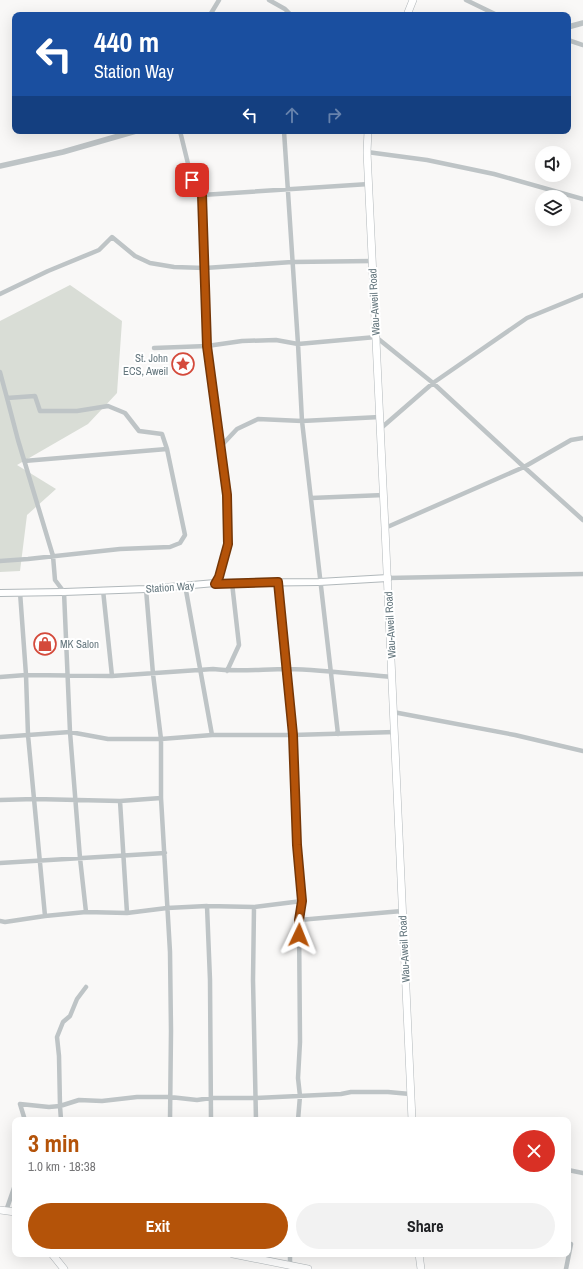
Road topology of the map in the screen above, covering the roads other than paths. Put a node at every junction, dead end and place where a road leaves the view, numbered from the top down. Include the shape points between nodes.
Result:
1 (219, 0) edge
2 (269, 0) edge
3 (413, 0) edge
4 (466, 0) edge
5 (212, 12) edge
6 (288, 12) edge
7 (408, 12) edge
8 (491, 12) edge
9 (583, 23) edge
10 (571, 26) edge
11 (571, 41) edge
12 (583, 45) edge
13 (126, 134) edge
14 (181, 134) edge
15 (284, 134) edge
16 (368, 134) edge
17 (367, 152) junction
18 (0, 166) edge
19 (369, 184) junction
20 (288, 189) junction
21 (202, 195) junction
22 (583, 199) edge
23 (292, 262) junction
24 (372, 262) junction
25 (205, 268) junction
26 (0, 294) edge
27 (583, 295) edge
28 (376, 337) junction
29 (298, 344) junction
30 (207, 346) junction
31 (154, 348) dead end
32 (0, 372) edge
33 (433, 384) junction
34 (7, 398) junction
35 (380, 417) junction
36 (302, 421) junction
37 (380, 429) junction
38 (583, 438) edge
39 (221, 446) junction
40 (167, 449) junction
41 (24, 461) junction
42 (524, 467) junction
43 (384, 495) junction
44 (311, 498) junction
45 (583, 520) edge
46 (385, 528) junction
47 (53, 556) junction
48 (0, 561) edge
49 (583, 574) edge
50 (388, 578) junction
51 (278, 582) junction
52 (320, 582) junction
53 (232, 583) junction
54 (215, 584) junction
55 (185, 585) junction
56 (146, 589) junction
57 (103, 590) junction
58 (20, 592) junction
59 (64, 592) junction
60 (0, 593) edge
61 (286, 669) junction
62 (200, 670) junction
63 (228, 671) junction
64 (330, 671) junction
65 (153, 674) junction
66 (26, 675) junction
67 (69, 675) junction
68 (112, 676) junction
69 (0, 677) edge
70 (392, 677) junction
71 (393, 712) junction
72 (70, 732) junction
73 (395, 732) junction
74 (338, 734) junction
75 (28, 735) junction
76 (212, 735) junction
77 (293, 735) junction
78 (0, 737) edge
79 (161, 739) junction
80 (583, 751) edge
81 (35, 798) junction
82 (161, 798) junction
83 (75, 799) junction
84 (0, 800) edge
85 (120, 801) junction
86 (165, 853) junction
87 (122, 856) junction
88 (80, 858) junction
89 (40, 860) junction
90 (0, 863) edge
91 (302, 901) junction
92 (207, 906) junction
93 (254, 907) junction
94 (167, 908) junction
95 (402, 911) junction
96 (86, 912) junction
97 (127, 913) junction
98 (45, 916) junction
99 (299, 920) junction
100 (0, 921) edge
101 (86, 988) dead end
102 (410, 1094) junction
103 (300, 1096) junction
104 (170, 1097) junction
105 (211, 1098) junction
106 (256, 1098) junction
107 (60, 1106) junction
108 (23, 1117) edge
109 (61, 1117) edge
110 (170, 1117) edge
111 (211, 1117) edge
112 (256, 1117) edge
113 (298, 1117) edge
114 (412, 1117) edge
115 (571, 1170) edge
116 (583, 1172) edge
117 (12, 1192) edge
118 (3, 1211) edge
119 (54, 1257) edge
120 (247, 1257) edge
121 (290, 1257) edge
122 (419, 1257) edge
123 (568, 1257) edge
124 (290, 1266) junction
125 (64, 1269) edge
126 (308, 1269) edge
127 (421, 1269) edge
128 (566, 1269) edge

1 - 5 street
2 - 6 street
3 - 7 main road
4 - 8 street
9 - 10 street
11 - 12 street
13 - 18 street
14 - 21 street via 192,180
15 - 20 street
16 - 17 main road, Wau-Aweil Road
17 - 19 main road, Wau-Aweil Road
17 - 22 street via 428,160 494,174
19 - 20 street
19 - 24 main road, Wau-Aweil Road
20 - 21 street
20 - 23 street
21 - 25 street
23 - 24 street
23 - 25 street
23 - 29 street
24 - 28 main road, Wau-Aweil Road
25 - 26 street via 150,263 135,256 112,237 99,250
25 - 30 street
27 - 33 street via 527,318
28 - 29 street
28 - 33 street
28 - 35 main road, Wau-Aweil Road
29 - 30 street via 276,340
29 - 36 street
30 - 31 street
30 - 39 street
32 - 34 street
33 - 37 street
33 - 42 street
34 - 40 street via 35,396 40,411 77,411 108,406 125,413 139,431 162,434
34 - 41 street
35 - 36 street
35 - 37 main road, Wau-Aweil Road
36 - 39 street via 258,419 237,429
36 - 44 street
37 - 43 main road, Wau-Aweil Road
38 - 42 street via 571,440
39 - 54 street via 227,495 228,544
40 - 41 street
40 - 47 street via 185,535 180,543 170,547
41 - 47 street
42 - 45 street
42 - 46 street
43 - 44 street
43 - 46 main road, Wau-Aweil Road
44 - 52 street
46 - 50 main road, Wau-Aweil Road
47 - 48 street
47 - 59 street via 55,580
49 - 50 street
50 - 52 main road, Station Way
50 - 70 main road, Wau-Aweil Road
51 - 52 main road, Station Way
51 - 53 main road, Station Way
51 - 61 street
52 - 64 street
53 - 54 main road, Station Way
53 - 63 street via 239,645
54 - 55 main road, Station Way
55 - 56 main road, Station Way
55 - 62 street
56 - 57 main road, Station Way
56 - 65 street
57 - 59 main road, Station Way
57 - 68 street
58 - 59 main road, Station Way
58 - 60 main road, Station Way
58 - 66 street
59 - 67 street
61 - 63 street
61 - 64 street
61 - 77 street
62 - 63 street
62 - 65 street
62 - 76 street
64 - 70 street
64 - 74 street
65 - 68 street
65 - 79 street
66 - 67 street
66 - 69 street
66 - 75 street
67 - 68 street
67 - 72 street
70 - 71 main road, Wau-Aweil Road
71 - 73 main road, Wau-Aweil Road
71 - 80 street via 515,735
72 - 75 street
72 - 79 street via 108,739
72 - 83 street
73 - 74 street
73 - 95 main road, Wau-Aweil Road
74 - 77 street
75 - 78 street
75 - 81 street
76 - 77 street
76 - 79 street
77 - 91 street
79 - 82 street
81 - 83 street
81 - 84 street
81 - 89 street
82 - 85 street
82 - 86 street
83 - 85 street
83 - 88 street
85 - 87 street
86 - 87 street
86 - 94 street
87 - 88 street
87 - 97 street
88 - 89 street
88 - 96 street
89 - 90 street
89 - 98 street
91 - 93 street
91 - 99 street
92 - 93 street
92 - 94 street
92 - 105 street
93 - 106 street via 252,980
94 - 97 street
94 - 104 street
95 - 99 street
95 - 102 main road, Wau-Aweil Road
96 - 97 street
96 - 98 street
98 - 100 street
99 - 103 street
101 - 107 street via 77,999 70,1016 62,1022 57,1037
102 - 103 street via 351,1092
102 - 114 main road, Wau-Aweil Road
103 - 106 street
103 - 113 street
104 - 105 street via 198,1100
104 - 107 street via 79,1100
104 - 110 street
105 - 106 street
105 - 111 street
106 - 112 street
107 - 108 street via 37,1107 20,1104
107 - 109 street
115 - 116 street
117 - 118 street
119 - 125 main road
120 - 124 main road
121 - 124 street
122 - 127 main road
123 - 128 street
124 - 126 main road

